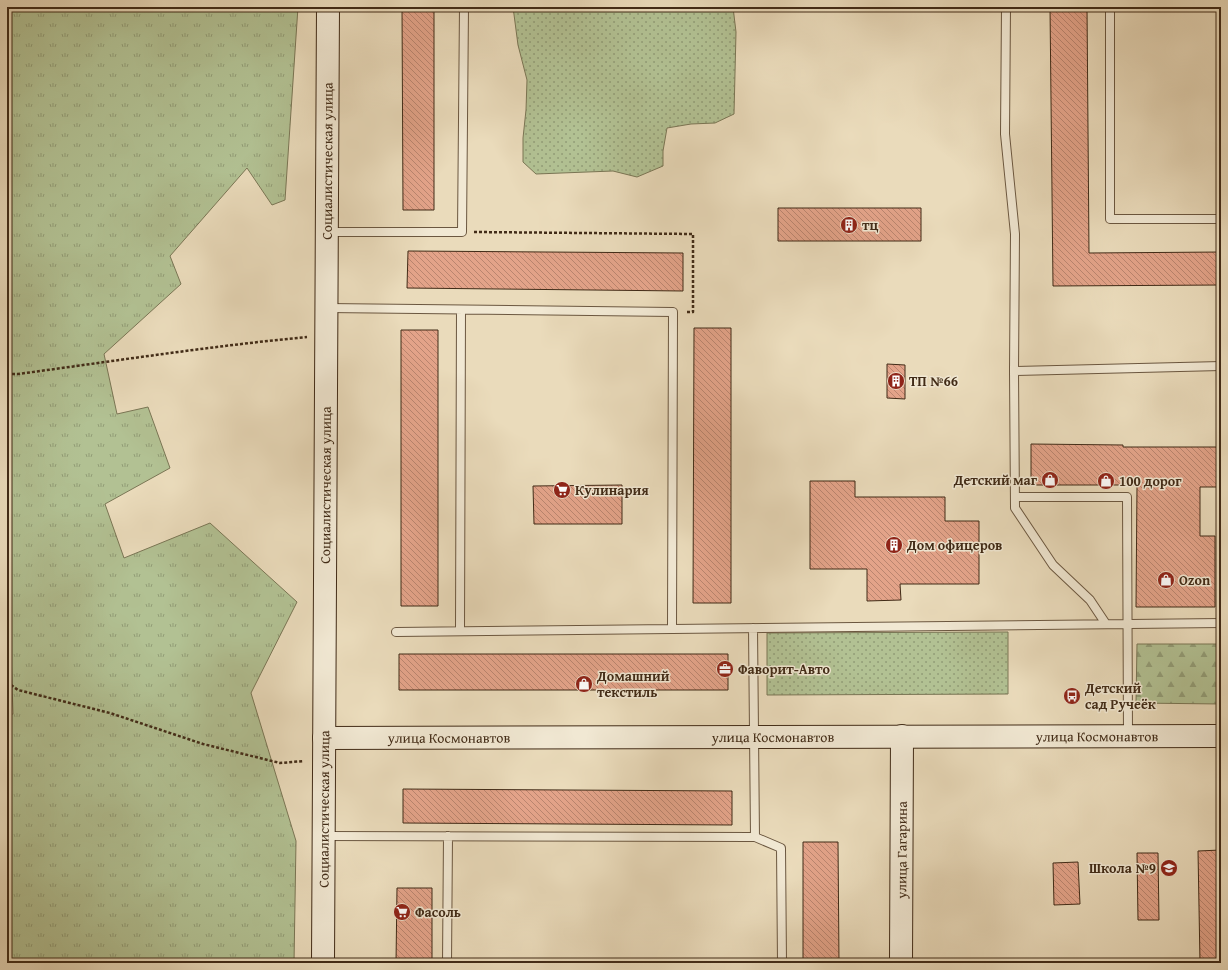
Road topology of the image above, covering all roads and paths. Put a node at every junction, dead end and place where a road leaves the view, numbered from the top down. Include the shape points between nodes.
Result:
1 (328, 7) edge
2 (464, 7) edge
3 (1006, 7) edge
4 (1110, 7) edge
5 (1221, 220) edge
6 (328, 232) junction
7 (462, 232) junction
8 (328, 308) junction
9 (462, 310) junction
10 (673, 312) junction
11 (328, 335) junction
12 (1221, 366) edge
13 (1014, 371) junction
14 (7, 374) edge
15 (1015, 497) junction
16 (1221, 623) edge
17 (1106, 624) junction
18 (1127, 624) junction
19 (754, 628) junction
20 (672, 629) junction
21 (460, 631) junction
22 (396, 632) dead end
23 (7, 682) edge
24 (902, 736) junction
25 (1128, 736) junction
26 (1221, 736) edge
27 (755, 737) junction
28 (324, 738) junction
29 (324, 760) junction
30 (324, 836) junction
31 (448, 836) junction
32 (755, 837) junction
33 (324, 963) edge
34 (447, 963) edge
35 (782, 963) edge
36 (901, 963) edge

1 - 6 main road, Социалистическая улица
2 - 7 lane
3 - 13 lane via 1005,134 1015,234
4 - 5 lane via 1110,220
6 - 7 lane
6 - 8 main road, Социалистическая улица
7 - 10 path via 693,234 693,312
8 - 9 lane
8 - 11 main road, Социалистическая улица
9 - 10 lane
9 - 21 lane
10 - 20 lane
11 - 14 path via 243,343
11 - 28 main road, Социалистическая улица
12 - 13 lane
13 - 15 lane
15 - 17 lane via 1015,508 1053,565 1090,600
15 - 18 lane via 1127,497
16 - 18 lane
17 - 18 lane
17 - 19 lane
18 - 25 lane
19 - 20 lane
19 - 27 lane
20 - 21 lane
21 - 22 lane
23 - 29 path via 18,690 110,713 203,744 280,763
24 - 25 main road, улица Космонавтов
24 - 27 main road, улица Космонавтов
24 - 36 main road, улица Гагарина
25 - 26 main road, улица Космонавтов
27 - 28 main road, улица Космонавтов
27 - 32 lane
28 - 29 main road, Социалистическая улица
29 - 30 main road, Социалистическая улица
30 - 31 lane
30 - 33 main road, Социалистическая улица
31 - 32 lane
31 - 34 lane
32 - 35 lane via 780,848

